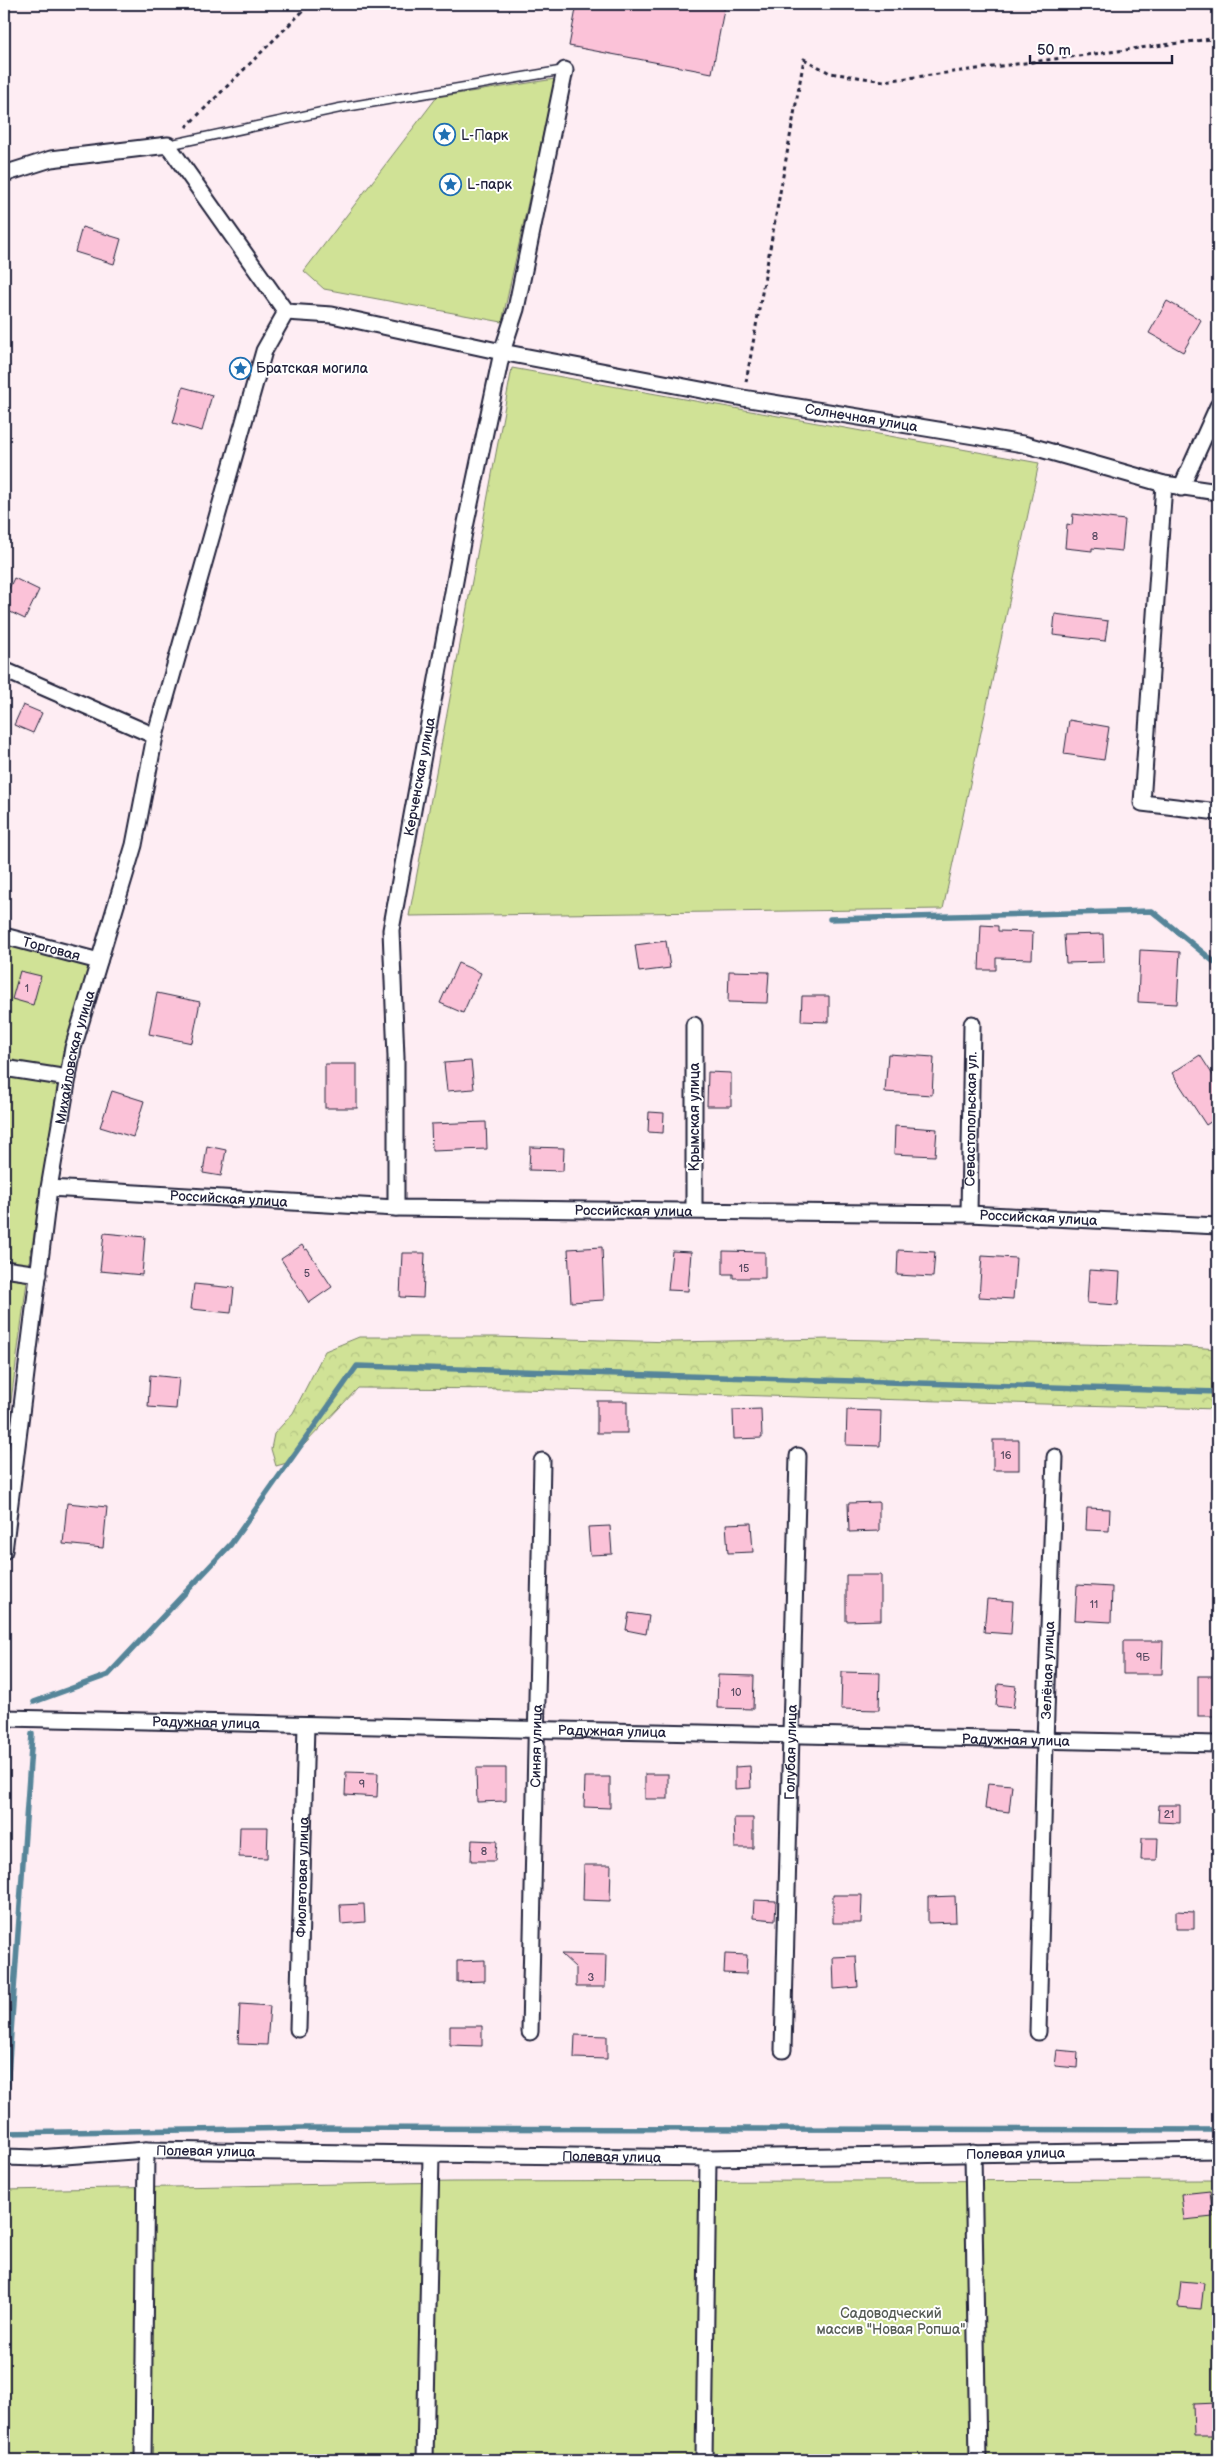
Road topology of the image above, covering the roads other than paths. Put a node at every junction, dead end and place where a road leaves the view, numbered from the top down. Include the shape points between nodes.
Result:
1 (565, 70) joint
2 (168, 145) junction
3 (4, 174) edge
4 (286, 312) junction
5 (502, 352) junction
6 (1218, 406) edge
7 (1164, 484) junction
8 (1181, 488) junction
9 (1218, 492) edge
10 (4, 670) edge
11 (155, 736) junction
12 (1218, 812) edge
13 (4, 936) edge
14 (99, 960) junction
15 (972, 1024) dead end
16 (694, 1025) dead end
17 (4, 1068) edge
18 (68, 1078) junction
19 (49, 1188) junction
20 (396, 1208) junction
21 (694, 1210) junction
22 (969, 1214) junction
23 (1218, 1226) edge
24 (4, 1269) edge
25 (38, 1274) junction
26 (798, 1456) dead end
27 (1055, 1457) dead end
28 (542, 1461) dead end
29 (9, 1469) edge
30 (4, 1551) edge
31 (4, 1718) edge
32 (306, 1725) junction
33 (537, 1730) junction
34 (789, 1735) junction
35 (1045, 1740) junction
36 (1218, 1744) edge
37 (298, 2029) dead end
38 (530, 2032) dead end
39 (1038, 2032) dead end
40 (783, 2050) dead end
41 (146, 2150) junction
42 (1218, 2150) edge
43 (973, 2153) junction
44 (431, 2155) junction
45 (4, 2157) edge
46 (708, 2158) junction
47 (143, 2460) edge
48 (425, 2460) edge
49 (704, 2460) edge
50 (978, 2460) edge

1 - 2 lane via 340,108
1 - 5 street, Керченская улица via 516,309
2 - 3 street via 50,159
2 - 4 street
4 - 5 street, Солнечная улица via 332,316
4 - 11 street, Михайловская улица via 264,351
5 - 7 street, Солнечная улица via 743,398 1023,444
5 - 20 street, Керченская улица via 464,532 391,930 396,1057
6 - 8 street
7 - 8 street, Солнечная улица
7 - 12 street via 1142,802
8 - 9 street, Солнечная улица
10 - 11 street
11 - 14 street, Михайловская улица via 134,845
13 - 14 street, Торговая
14 - 18 street, Михайловская улица via 73,1048
15 - 22 street, Севастопольская ул.
16 - 21 street, Крымская улица
17 - 18 street
18 - 19 street, Михайловская улица
19 - 20 street, Российская улица
19 - 25 street, Михайловская улица
20 - 21 street, Российская улица
21 - 22 street, Российская улица
22 - 23 street, Российская улица
24 - 25 street
25 - 29 street, Михайловская улица
26 - 34 street, Голубая улица
27 - 35 street, Зелёная улица
28 - 33 street, Синяя улица
29 - 30 street, Михайловская улица
31 - 32 street, Радужная улица
32 - 33 street, Радужная улица
32 - 37 street, Фиолетовая улица
33 - 34 street, Радужная улица
33 - 38 street, Синяя улица
34 - 35 street, Радужная улица
34 - 40 street, Голубая улица
35 - 36 street, Радужная улица
35 - 39 street, Зелёная улица
41 - 44 street, Полевая улица
41 - 45 street, Полевая улица via 38,2158
41 - 47 street
42 - 43 street, Полевая улица
43 - 46 street, Полевая улица
43 - 50 street
44 - 46 street, Полевая улица
44 - 48 street
46 - 49 street

